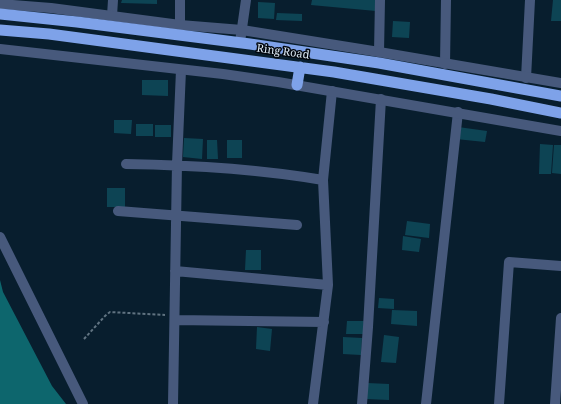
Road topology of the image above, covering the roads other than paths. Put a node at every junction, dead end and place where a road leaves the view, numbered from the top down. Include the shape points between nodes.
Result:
1 (113, 0) edge
2 (180, 0) edge
3 (246, 0) edge
4 (380, 0) edge
5 (446, 0) edge
6 (530, 0) edge
7 (0, 4) edge
8 (0, 14) edge
9 (112, 16) junction
10 (180, 24) junction
11 (0, 30) edge
12 (242, 30) junction
13 (240, 42) junction
14 (0, 49) edge
15 (342, 52) junction
16 (379, 52) junction
17 (300, 67) junction
18 (445, 69) junction
19 (181, 70) junction
20 (526, 78) junction
21 (561, 83) edge
22 (297, 85) junction
23 (332, 91) junction
24 (442, 91) junction
25 (561, 96) edge
26 (381, 99) junction
27 (458, 112) junction
28 (561, 113) edge
29 (561, 131) edge
30 (126, 164) dead end
31 (177, 164) junction
32 (323, 180) junction
33 (118, 211) dead end
34 (176, 215) junction
35 (297, 225) dead end
36 (0, 237) edge
37 (561, 266) edge
38 (175, 271) junction
39 (328, 284) junction
40 (175, 317) junction
41 (561, 318) edge
42 (324, 322) junction
43 (83, 404) edge
44 (173, 404) edge
45 (313, 404) edge
46 (362, 404) edge
47 (426, 404) edge
48 (499, 404) edge
49 (555, 404) edge

1 - 9 street
2 - 10 street
3 - 12 street
4 - 16 street
5 - 18 street
6 - 20 street
7 - 9 street
8 - 13 highway, Ring Road
9 - 10 street
10 - 12 street
11 - 17 highway, Ring Road via 49,34
12 - 13 street
12 - 15 street
13 - 15 highway, Ring Road
14 - 19 street
15 - 16 street
15 - 18 highway, Ring Road
16 - 18 street
17 - 22 highway
17 - 24 highway, Ring Road
18 - 20 street
18 - 24 highway
18 - 25 highway, Ring Road
19 - 22 street
19 - 31 street
20 - 21 street
22 - 23 street
23 - 26 street
23 - 32 street
24 - 28 highway, Ring Road
26 - 27 street
26 - 46 street
27 - 29 street
27 - 47 street
30 - 31 street
31 - 32 street via 283,173
31 - 34 street
32 - 39 street
33 - 34 street
34 - 35 street
34 - 38 street
36 - 43 street
37 - 48 street via 509,262
38 - 39 street
38 - 40 street
39 - 42 street
40 - 42 street
40 - 44 street
41 - 49 street
42 - 45 street

